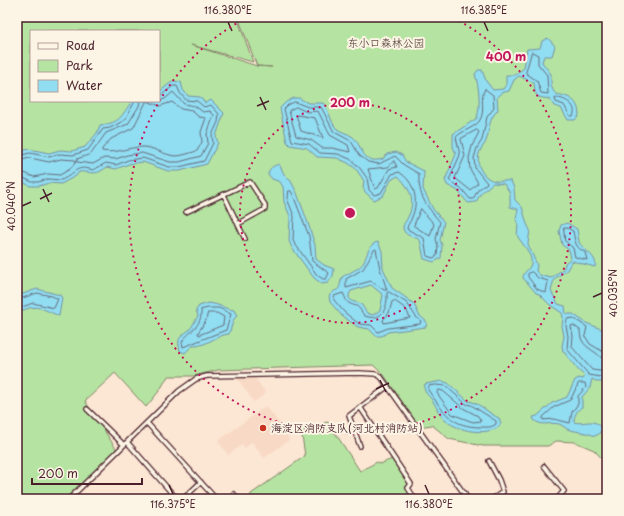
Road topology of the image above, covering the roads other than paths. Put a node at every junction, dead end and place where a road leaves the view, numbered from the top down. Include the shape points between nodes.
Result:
1 (224, 195) junction
2 (186, 212) dead end
3 (238, 224) junction
4 (245, 239) dead end
5 (388, 386) junction
6 (360, 407) junction
7 (86, 409) dead end
8 (147, 423) junction
9 (125, 444) junction
10 (360, 446) dead end
11 (489, 461) dead end
12 (544, 466) dead end
13 (201, 482) junction
14 (234, 494) dead end
15 (465, 494) junction
16 (69, 499) edge
17 (177, 499) edge
18 (183, 499) edge
19 (216, 499) edge
20 (239, 499) edge
21 (415, 499) edge
22 (456, 499) edge
23 (468, 499) edge
24 (492, 499) edge
25 (557, 499) edge

1 - 2 street via 209,199
1 - 3 street
1 - 3 street via 250,182 265,206 265,209
3 - 4 street
5 - 6 street
5 - 8 street via 376,374 365,373 207,376 196,379 179,391
5 - 15 street
6 - 10 street via 349,416
6 - 21 street via 411,484 408,488
7 - 9 street
8 - 9 street
8 - 13 street
9 - 16 street
9 - 17 street
11 - 24 street via 503,492
12 - 25 street via 564,492
13 - 18 street
13 - 19 street
14 - 20 street
15 - 22 street
15 - 23 street

